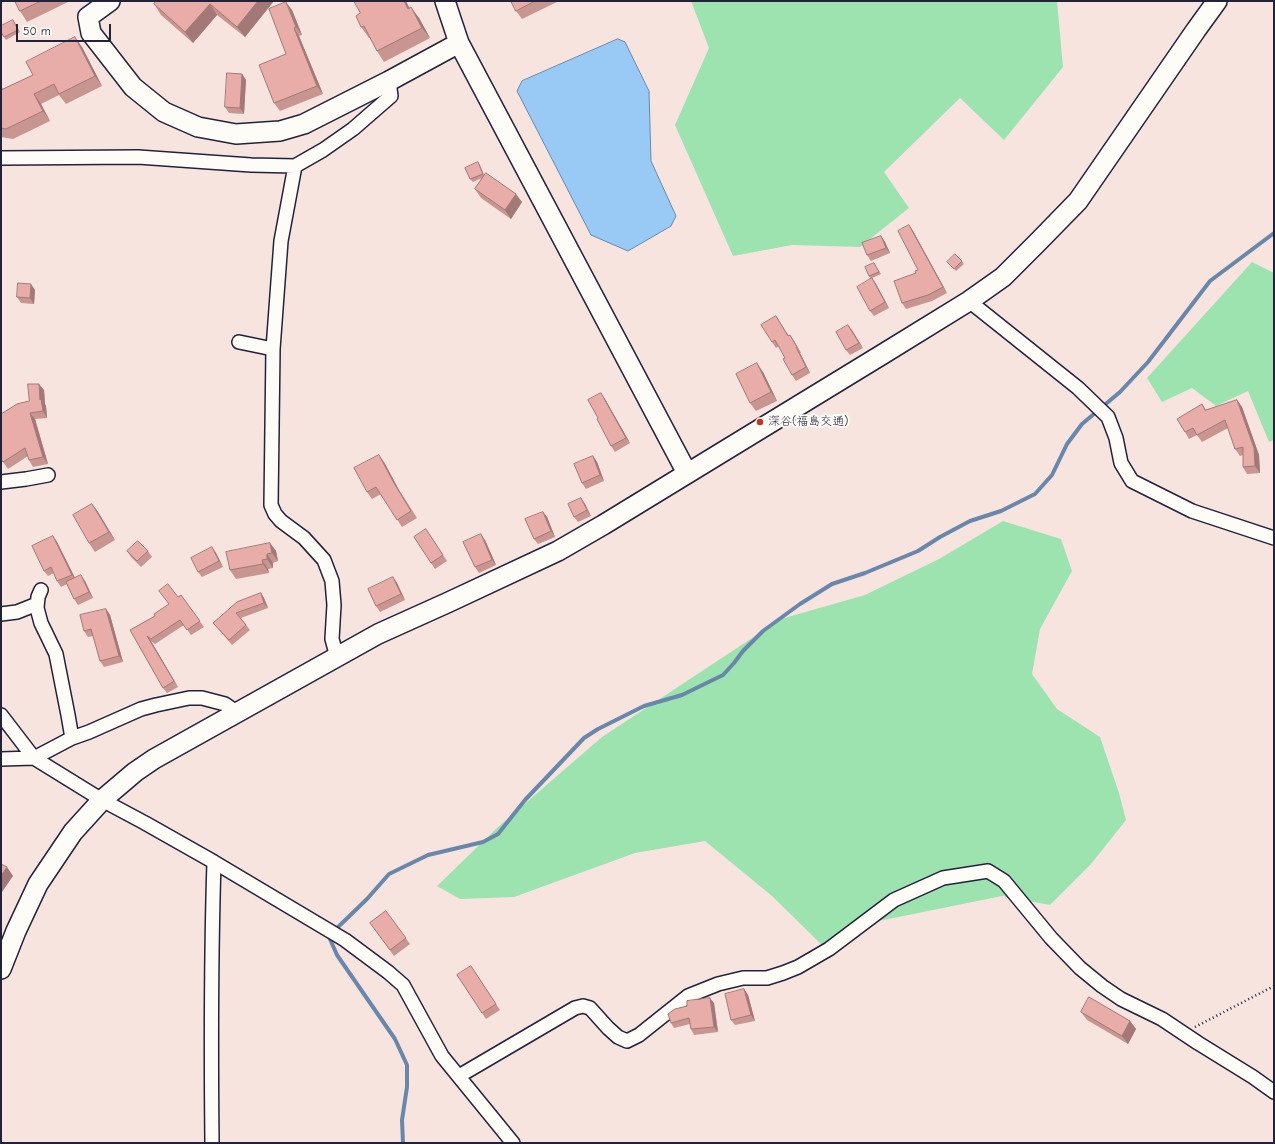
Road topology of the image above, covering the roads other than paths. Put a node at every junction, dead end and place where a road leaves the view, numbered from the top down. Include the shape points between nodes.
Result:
1 (110, 1) edge
2 (445, 1) edge
3 (1217, 1) edge
4 (459, 43) junction
5 (389, 81) junction
6 (1, 158) edge
7 (295, 166) junction
8 (969, 301) junction
9 (239, 342) dead end
10 (273, 349) junction
11 (687, 473) junction
12 (48, 475) dead end
13 (1, 482) edge
14 (1274, 538) edge
15 (41, 590) dead end
16 (37, 604) junction
17 (1, 614) edge
18 (337, 657) junction
19 (238, 713) junction
20 (1, 715) edge
21 (72, 738) junction
22 (34, 758) junction
23 (1, 760) edge
24 (102, 800) junction
25 (214, 862) junction
26 (1, 969) edge
27 (459, 1076) junction
28 (1274, 1092) edge
29 (212, 1143) edge
30 (513, 1143) edge

1 - 5 street via 88,17 91,33 133,87 164,112 198,127 236,134 280,131 304,124
2 - 4 street
3 - 8 street via 1078,201 1003,277
4 - 5 street
4 - 11 street
5 - 7 street via 391,96 353,129
6 - 7 street via 138,157
7 - 10 street via 281,241
8 - 11 street
8 - 14 street via 1078,388 1108,417 1121,463 1132,481 1192,511
9 - 10 street
10 - 18 street via 271,505 274,514 304,538 324,560 332,581 332,639
11 - 18 street via 558,551 378,634
12 - 13 street
15 - 16 street
16 - 17 street via 17,612
16 - 21 street via 41,623 56,654
18 - 19 street
19 - 21 street via 225,704 202,698 189,698 145,708
19 - 24 street via 141,768
20 - 22 street
21 - 22 street
22 - 23 street
22 - 24 street
24 - 25 street
24 - 26 street via 73,832 38,884
25 - 27 street via 345,940 393,977 402,985 442,1056
25 - 29 street via 210,1036
27 - 28 street via 575,1008 583,1006 590,1008 618,1037 627,1041 639,1035 688,996 718,984 743,978 767,978 798,967 829,949 894,900 943,878 988,871 1004,881 1051,938 1102,986 1121,999 1162,1019
27 - 30 street

